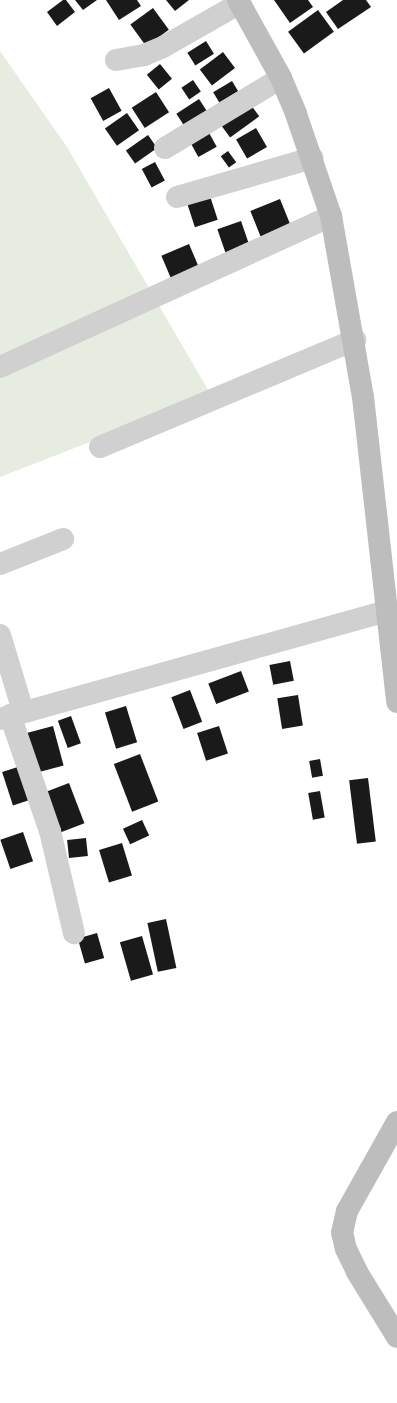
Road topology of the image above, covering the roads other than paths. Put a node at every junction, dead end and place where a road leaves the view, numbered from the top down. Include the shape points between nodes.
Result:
1 (239, 1) edge
2 (116, 60) dead end
3 (281, 78) junction
4 (165, 148) dead end
5 (312, 158) junction
6 (177, 197) dead end
7 (331, 216) junction
8 (355, 340) junction
9 (0, 367) edge
10 (100, 447) dead end
11 (63, 539) dead end
12 (0, 564) edge
13 (387, 611) junction
14 (0, 635) edge
15 (397, 702) edge
16 (11, 715) edge
17 (74, 933) dead end
18 (397, 1122) edge
19 (397, 1337) edge

1 - 2 street via 163,47 144,55
1 - 3 street
3 - 4 street
3 - 5 street
5 - 6 street
5 - 7 street
7 - 8 street
7 - 9 street
8 - 10 street
8 - 13 street
11 - 12 street
13 - 15 street
13 - 16 street
14 - 16 street
16 - 17 street via 50,831
18 - 19 street via 347,1211 342,1232 354,1266

